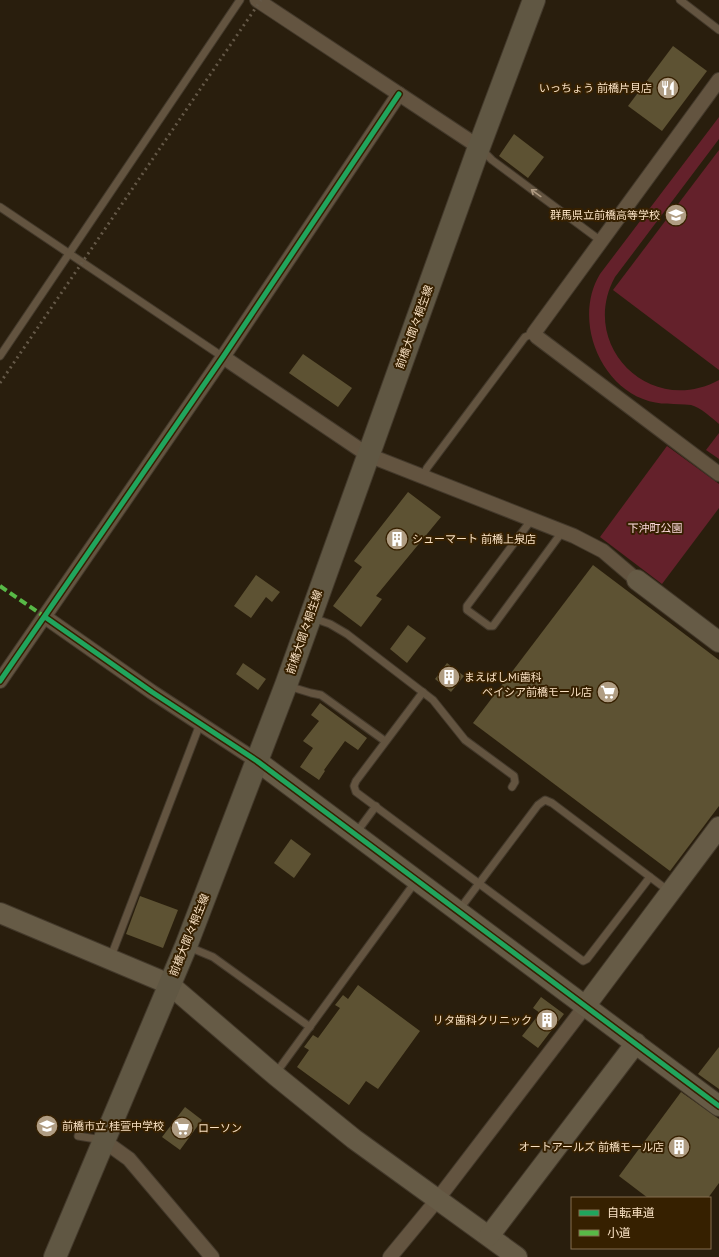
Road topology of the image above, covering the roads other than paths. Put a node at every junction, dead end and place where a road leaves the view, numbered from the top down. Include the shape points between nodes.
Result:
1 (240, 0) edge
2 (534, 0) edge
3 (680, 0) edge
4 (266, 2) edge
5 (719, 30) edge
6 (719, 80) edge
7 (399, 94) junction
8 (479, 147) junction
9 (0, 207) edge
10 (601, 241) junction
11 (69, 253) junction
12 (534, 332) junction
13 (0, 356) edge
14 (223, 357) junction
15 (368, 455) junction
16 (719, 474) edge
17 (423, 477) junction
18 (532, 519) junction
19 (562, 532) junction
20 (637, 580) joint
21 (310, 616) junction
22 (45, 617) junction
23 (719, 642) edge
24 (0, 681) edge
25 (286, 685) junction
26 (423, 692) junction
27 (200, 724) junction
28 (385, 741) junction
29 (257, 761) junction
30 (512, 787) dead end
31 (376, 806) junction
32 (719, 827) edge
33 (356, 833) junction
34 (650, 877) junction
35 (417, 879) junction
36 (479, 883) junction
37 (670, 892) junction
38 (459, 910) junction
39 (0, 913) edge
40 (186, 946) junction
41 (110, 959) junction
42 (169, 984) junction
43 (586, 1004) junction
44 (310, 1027) junction
45 (636, 1043) junction
46 (274, 1075) junction
47 (719, 1106) edge
48 (78, 1136) dead end
49 (104, 1141) junction
50 (438, 1200) junction
51 (489, 1236) junction
52 (55, 1257) edge
53 (212, 1257) edge
54 (390, 1257) edge
55 (517, 1257) edge

1 - 11 lane
2 - 8 main road, 前橋大間々桐生線
3 - 5 lane
4 - 7 street
6 - 10 street
7 - 8 street
7 - 14 street
10 -> 8 lane via 492,160
8 - 15 main road, 前橋大間々桐生線
9 - 11 lane
10 - 12 street
11 - 13 lane
11 - 14 lane
12 - 16 street via 537,337
12 - 17 lane via 524,337 427,468
14 - 15 street
14 - 22 street
15 - 17 street
15 - 21 main road, 前橋大間々桐生線
17 - 18 street
18 - 19 street
18 - 19 lane via 467,606 468,610 489,626 493,626
19 - 20 street via 603,551
20 - 23 street
21 - 25 main road, 前橋大間々桐生線
21 - 26 lane via 347,634
22 - 24 street
22 - 27 street
25 - 28 lane via 321,694
25 - 29 main road, 前橋大間々桐生線
26 - 28 lane
26 - 30 lane via 438,704 465,740 514,776 515,782
27 - 29 street
27 - 41 lane
28 - 31 lane via 354,786 356,792
29 - 33 street
29 - 40 main road, 前橋大間々桐生線
31 - 33 lane
31 - 36 lane
32 - 37 street
33 - 35 street
34 - 36 lane via 552,802 545,800 538,805
34 - 36 lane via 583,961
34 - 37 lane
35 - 38 street
35 - 44 lane
36 - 38 lane
37 - 43 street
38 - 43 street
39 - 41 street
40 - 42 main road, 前橋大間々桐生線
40 - 44 lane via 213,957
41 - 42 street
42 - 46 street
42 - 49 main road, 前橋大間々桐生線
43 - 45 street
43 - 50 street
44 - 46 lane
45 - 47 street
45 - 51 street
46 - 50 street via 354,1139
48 - 49 lane
49 - 52 main road, 前橋大間々桐生線
49 - 53 street via 129,1158
50 - 51 street
50 - 54 street
51 - 55 street

